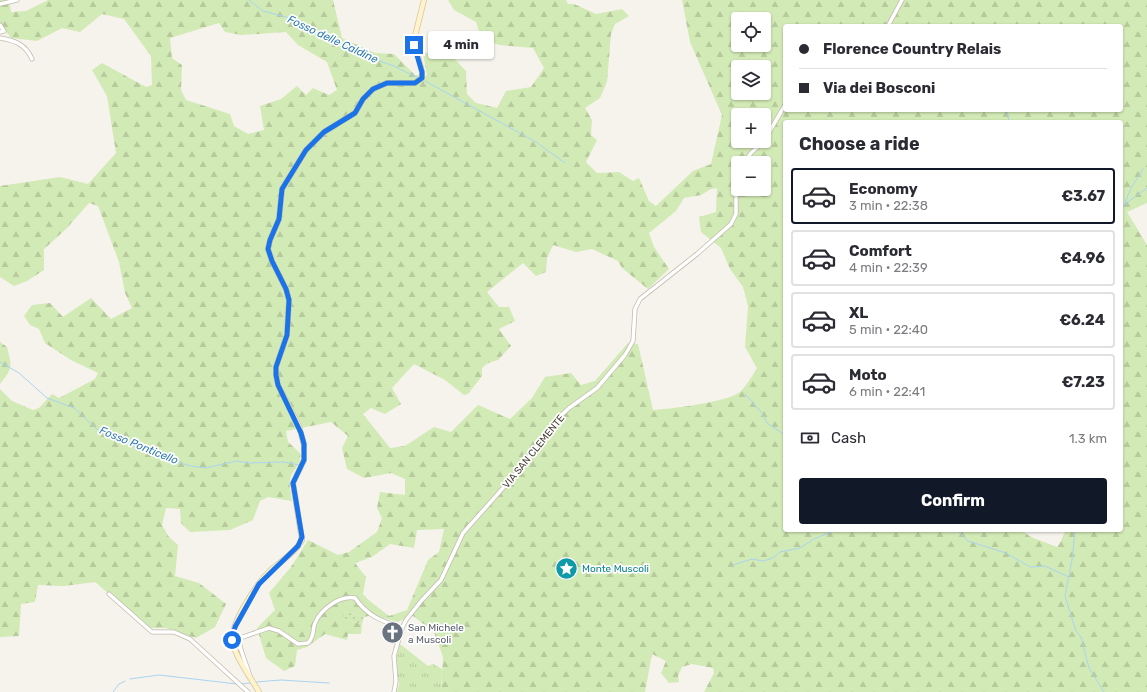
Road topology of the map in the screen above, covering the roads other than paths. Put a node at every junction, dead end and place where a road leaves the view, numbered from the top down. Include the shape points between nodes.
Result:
1 (16, 0) edge
2 (424, 0) edge
3 (902, 0) edge
4 (0, 4) edge
5 (889, 24) edge
6 (0, 25) edge
7 (0, 32) edge
8 (0, 38) edge
9 (32, 59) dead end
10 (783, 108) edge
11 (771, 129) edge
12 (756, 148) edge
13 (749, 156) edge
14 (736, 196) edge
15 (109, 594) dead end
16 (402, 628) junction
17 (252, 680) junction
18 (248, 692) edge
19 (259, 692) edge
20 (394, 692) edge

1 - 4 street
2 - 17 main road via 414,40 422,78 415,83 387,83 373,89 355,113 324,132 306,150 282,189 279,219 268,249 289,300 287,335 276,367 276,375 304,444 304,460 293,483 302,537 298,546 259,584 232,632 233,646
3 - 5 street
6 - 7 street via 4,32
8 - 9 street via 21,44
10 - 11 street
12 - 13 street
14 - 16 street, VIA SAN CLEMENTE via 736,214 731,224 640,299 635,309 633,341 625,355 597,388 553,423 520,469 463,533 441,580 422,600
15 - 18 street via 152,632 174,632 190,639
16 - 17 street via 373,616 361,607 355,598 338,601 317,620 311,640 304,644 298,644 279,631 269,628 240,638 240,647
16 - 20 street, VIA SAN CLEMENTE via 394,656
17 - 19 main road

